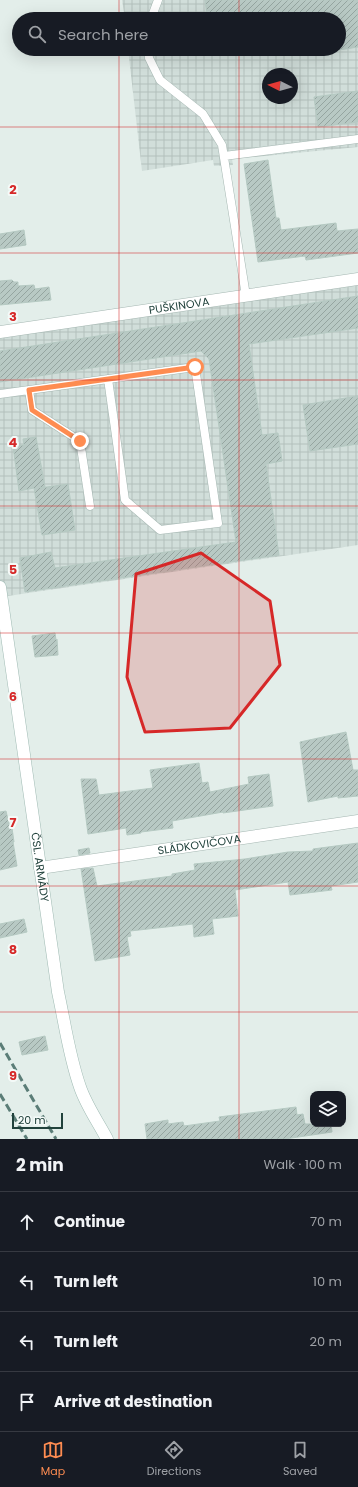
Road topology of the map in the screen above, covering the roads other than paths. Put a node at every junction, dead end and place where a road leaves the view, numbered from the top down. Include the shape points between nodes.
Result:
1 (158, 0) edge
2 (153, 12) edge
3 (149, 56) edge
4 (358, 139) edge
5 (224, 156) junction
6 (358, 279) edge
7 (246, 296) junction
8 (0, 332) edge
9 (108, 379) junction
10 (29, 390) junction
11 (0, 394) edge
12 (90, 506) dead end
13 (0, 587) edge
14 (358, 821) edge
15 (40, 868) junction
16 (107, 1139) edge

1 - 2 lane
3 - 5 lane via 160,80 203,114 222,145
4 - 5 lane
5 - 7 lane
6 - 7 street, PUŠKINOVA
7 - 8 street, PUŠKINOVA
9 - 9 lane via 195,367 218,523 160,530 125,500
9 - 10 lane
10 - 11 lane
10 - 12 lane via 32,410 80,441
13 - 15 street, ČSL. ARMÁDY
14 - 15 street, SLÁDKOVIČOVA
15 - 16 street, ČSL. ARMÁDY via 58,992 73,1063 80,1088

